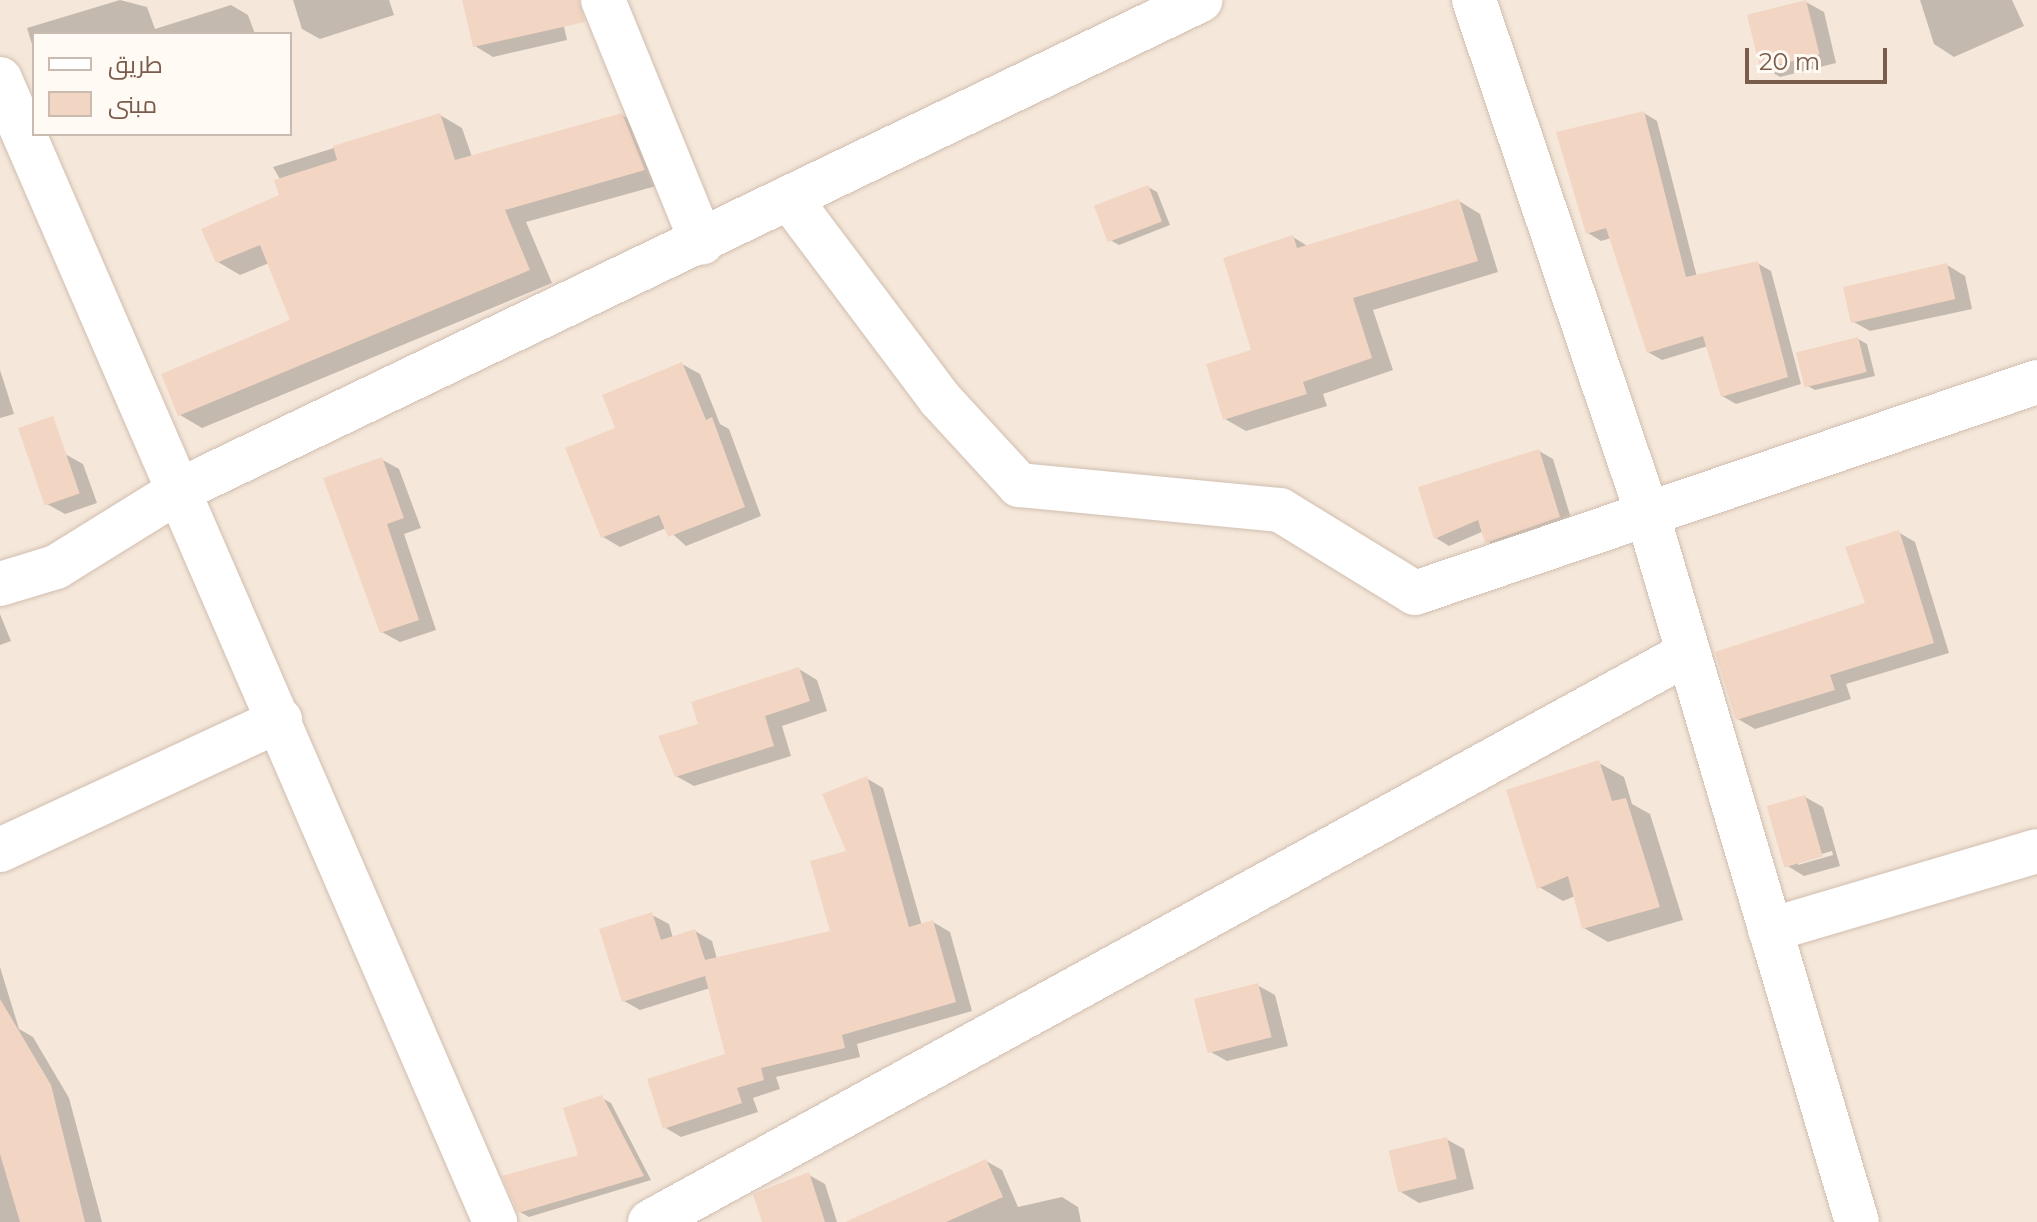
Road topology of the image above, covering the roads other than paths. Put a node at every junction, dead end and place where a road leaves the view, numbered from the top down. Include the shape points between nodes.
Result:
1 (603, 0) edge
2 (1201, 0) edge
3 (1474, 0) edge
4 (0, 79) edge
5 (789, 198) junction
6 (702, 243) junction
7 (2037, 382) edge
8 (180, 490) junction
9 (1647, 513) junction
10 (0, 584) edge
11 (1688, 653) junction
12 (280, 720) junction
13 (0, 850) edge
14 (2037, 851) edge
15 (1770, 930) junction
16 (495, 1222) edge
17 (650, 1222) edge
18 (1857, 1222) edge

1 - 6 street
2 - 5 street
3 - 9 street
4 - 8 street
5 - 6 street
5 - 9 street via 940,399 1019,485 1280,510 1415,593
6 - 8 street
7 - 9 street
8 - 10 street via 56,567
8 - 12 street
9 - 11 street
11 - 15 street
11 - 17 street
12 - 13 street
12 - 16 street
14 - 15 street
15 - 18 street

